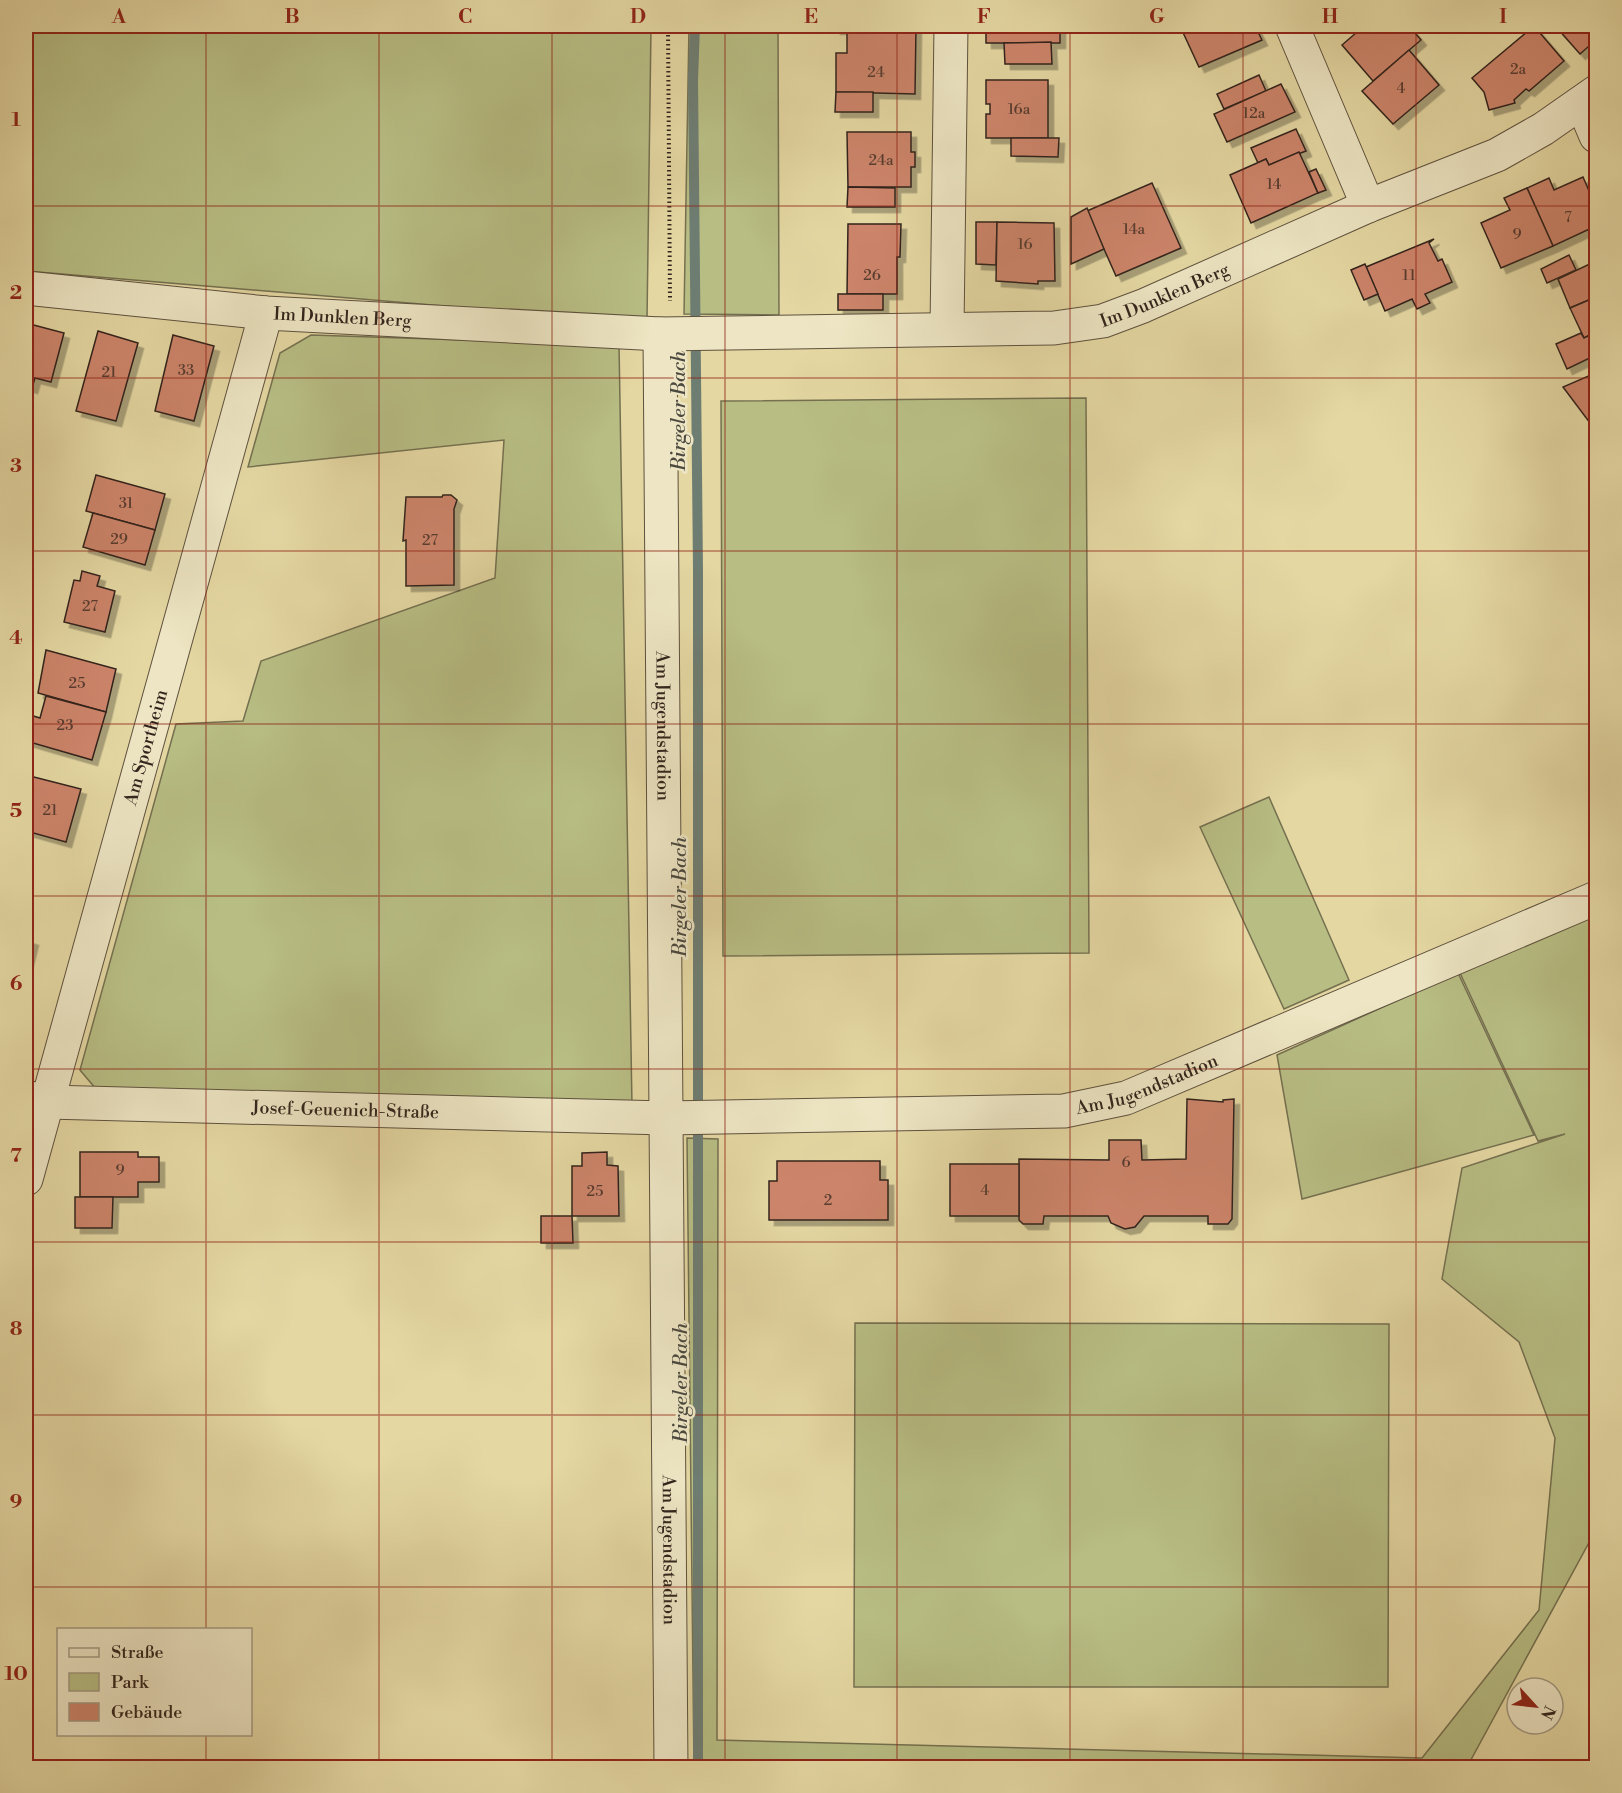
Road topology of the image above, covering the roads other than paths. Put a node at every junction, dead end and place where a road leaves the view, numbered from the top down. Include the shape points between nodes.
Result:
1 (951, 26) edge
2 (1292, 26) edge
3 (1589, 98) edge
4 (1596, 136) edge
5 (1368, 206) junction
6 (26, 288) edge
7 (266, 313) junction
8 (947, 329) junction
9 (685, 334) junction
10 (1596, 898) edge
11 (37, 1100) edge
12 (688, 1118) junction
13 (26, 1179) edge
14 (671, 1767) edge

1 - 8 street
2 - 5 street
3 - 4 street, Im Dunklen Berg
3 - 5 street, Im Dunklen Berg via 1497,155
5 - 8 street, Im Dunklen Berg via 1103,321 1054,328
6 - 7 street, Im Dunklen Berg
7 - 9 street, Im Dunklen Berg
7 - 11 street, Am Sportheim
8 - 9 street, Im Dunklen Berg
9 - 12 street, Am Jugendstadion
10 - 12 street, Am Jugendstadion via 1126,1098 1094,1106 1064,1111
11 - 12 street, Josef-Geuenich-Straße
11 - 13 street, Am Sportheim
12 - 14 street, Am Jugendstadion

